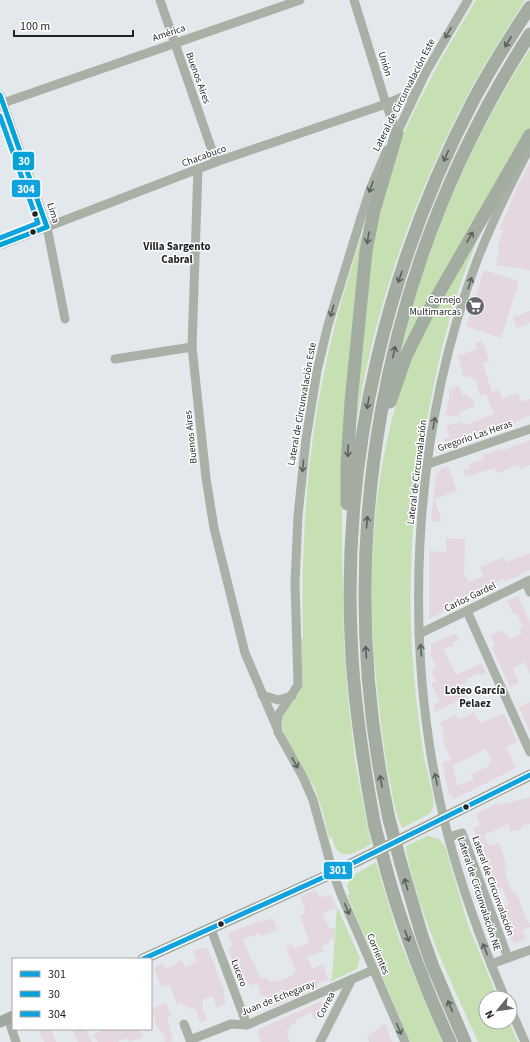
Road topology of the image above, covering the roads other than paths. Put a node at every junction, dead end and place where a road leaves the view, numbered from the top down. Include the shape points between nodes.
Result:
1 (160, 0) edge
2 (300, 0) edge
3 (354, 0) edge
4 (468, 0) edge
5 (529, 8) edge
6 (530, 34) edge
7 (174, 43) junction
8 (417, 91) junction
9 (1, 101) edge
10 (386, 104) junction
11 (397, 133) junction
12 (530, 135) edge
13 (530, 146) edge
14 (216, 162) junction
15 (198, 169) junction
16 (46, 227) junction
17 (0, 245) edge
18 (65, 318) dead end
19 (192, 347) junction
20 (115, 358) dead end
21 (530, 429) edge
22 (375, 451) junction
23 (428, 464) junction
24 (528, 581) edge
25 (350, 583) junction
26 (530, 592) edge
27 (467, 611) junction
28 (420, 634) junction
29 (262, 695) junction
30 (292, 696) junction
31 (277, 729) junction
32 (530, 752) edge
33 (530, 775) edge
34 (444, 817) junction
35 (449, 837) junction
36 (334, 873) junction
37 (211, 929) junction
38 (530, 950) edge
39 (145, 958) edge
40 (508, 958) junction
41 (491, 964) junction
42 (373, 970) junction
43 (352, 979) junction
44 (502, 990) edge
45 (7, 1019) edge
46 (184, 1024) dead end
47 (247, 1025) junction
48 (518, 1026) edge
49 (190, 1041) edge
50 (16, 1042) edge
51 (320, 1042) edge
52 (405, 1042) edge
53 (450, 1042) edge
54 (465, 1042) edge
55 (525, 1042) edge

1 - 7 street, Buenos Aires
2 - 7 street, América
3 - 10 street, Unión
4 -> 8 street, Lateral de Circunvalación Este
5 -> 25 highway via 485,80 450,148 420,218 396,286 376,363 362,434 353,518
22 -> 6 highway via 396,341 429,236 450,182 475,130 505,73
7 - 9 street, América
7 - 14 street, Buenos Aires
8 - 10 street, Chacabuco
8 - 11 street, Lateral de Circunvalación Este
9 - 16 street, Lima
10 - 11 street, Unión
10 - 14 street, Chacabuco
11 -> 25 highway via 372,217 363,276 347,464
11 -> 30 street, Lateral de Circunvalación Este via 377,173 360,221 328,325 312,400 298,516 295,591 298,685
22 -> 12 highway via 398,378 413,341
23 -> 13 street, Lateral de Circunvalación via 446,366 476,263
14 - 15 street, Chacabuco
15 - 16 street, Chacabuco
15 - 19 street, Buenos Aires
16 - 17 street, Chacabuco
16 - 18 street, Lima
19 - 20 street
19 - 29 street, Buenos Aires via 214,528 245,653
21 - 23 street, Gregorio Las Heras
54 -> 22 highway, bridge via 422,936 389,819 381,777 373,724 366,638 366,544
23 - 28 street, Lateral de Circunvalación via 419,574
24 - 26 street
24 - 27 street, Carlos Gardel
25 -> 53 highway, bridge via 350,633 358,722 376,827 397,909
27 - 28 street, Carlos Gardel
27 - 32 street
34 -> 28 street, Lateral de Circunvalación via 429,738
29 - 30 street via 278,700
29 - 31 street, Buenos Aires
30 - 31 street, Lateral de Circunvalación Este via 279,714
31 -> 36 street via 313,800
33 - 34 main road
34 - 35 street, Lateral de Circunvalación NE
34 - 36 main road
35 - 40 street, Lateral de Circunvalación via 462,833
41 -> 35 street, Lateral de Circunvalación NE via 466,895
36 - 37 main road
36 -> 42 street, Corrientes
37 - 39 main road
37 - 47 street, Lucero
38 - 40 street
40 - 41 street
41 - 44 street, Lateral de Circunvalación NE
42 - 43 street, Juan de Echegaray
42 -> 52 street, Corrientes
43 - 47 street, Juan de Echegaray
43 - 51 street, Correa
45 - 50 street
46 - 49 street
47 - 49 street, Juan de Echegaray via 231,1024
48 - 55 street

